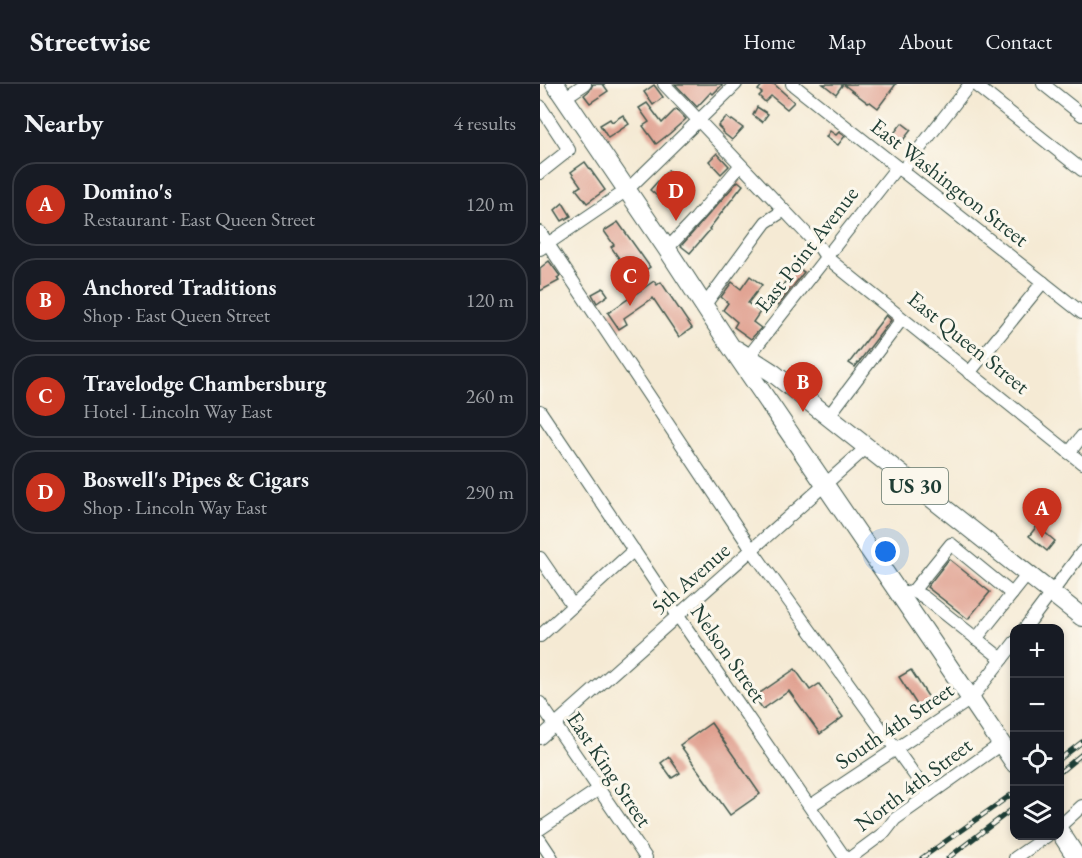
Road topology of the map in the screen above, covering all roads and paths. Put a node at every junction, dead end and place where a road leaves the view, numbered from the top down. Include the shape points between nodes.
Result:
1 (585, 84) edge
2 (664, 84) edge
3 (736, 84) edge
4 (792, 84) edge
5 (970, 84) edge
6 (975, 84) edge
7 (1042, 84) edge
8 (560, 91) edge
9 (540, 106) edge
10 (1082, 115) edge
11 (699, 121) junction
12 (740, 166) junction
13 (900, 169) junction
14 (1082, 170) edge
15 (540, 173) edge
16 (627, 190) junction
17 (783, 211) junction
18 (540, 232) edge
19 (544, 247) edge
20 (667, 249) junction
21 (826, 257) junction
22 (1042, 282) junction
23 (704, 306) junction
24 (1082, 313) edge
25 (902, 320) junction
26 (729, 344) junction
27 (748, 357) junction
28 (969, 374) junction
29 (792, 388) junction
30 (540, 411) edge
31 (775, 411) junction
32 (828, 417) junction
33 (1082, 436) edge
34 (866, 448) junction
35 (1069, 453) junction
36 (1082, 463) edge
37 (826, 485) junction
38 (634, 550) junction
39 (753, 550) junction
40 (1082, 552) edge
41 (540, 558) edge
42 (1028, 574) junction
43 (906, 592) junction
44 (1052, 593) junction
45 (1012, 594) junction
46 (573, 606) junction
47 (678, 616) junction
48 (1082, 617) edge
49 (1028, 624) edge
50 (540, 636) edge
51 (976, 639) junction
52 (1010, 648) edge
53 (1002, 659) junction
54 (971, 699) junction
55 (540, 703) edge
56 (555, 725) junction
57 (540, 738) edge
58 (1001, 744) junction
59 (896, 749) junction
60 (1010, 758) edge
61 (599, 789) junction
62 (928, 795) junction
63 (810, 806) junction
64 (1082, 806) edge
65 (1064, 822) edge
66 (540, 829) edge
67 (1064, 839) edge
68 (540, 840) edge
69 (1041, 840) edge
70 (1082, 853) edge
71 (552, 858) edge
72 (646, 858) edge
73 (845, 858) edge
74 (850, 858) edge
75 (1015, 858) edge
76 (1077, 858) edge

1 - 8 street
2 - 11 street, East Queen Street
3 - 11 street
4 - 13 street, East Washington Street
5 - 13 street, East Point Avenue
6 - 14 street
7 - 10 street
8 - 16 highway, US 30
9 - 15 street via 569,150
11 - 12 street, East Queen Street
11 - 16 street
12 - 17 street, East Queen Street
12 - 20 street
13 - 21 street, East Point Avenue
13 - 22 street, East Washington Street
16 - 19 street
16 - 20 highway, US 30
17 - 21 street, East Queen Street
17 - 23 street via 759,230
18 - 19 street
19 - 39 street
20 - 23 highway, US 30
21 - 25 street, East Queen Street
21 - 27 street, East Point Avenue
22 - 24 street, East Washington Street
22 - 28 street
23 - 26 highway, US 30
25 - 28 street, East Queen Street
25 - 32 street
26 - 27 highway, US 30
26 - 31 highway, US 30
27 - 29 highway, US 30
28 - 35 street, East Queen Street
29 - 31 highway
29 - 32 highway, US 30
30 - 38 street, Nelson Street
31 - 37 highway, US 30
32 - 34 highway, US 30
33 - 35 street
34 - 37 street, 5th Avenue
34 - 42 highway, US 30
35 - 36 street, East Queen Street
37 - 39 street, 5th Avenue
37 - 43 highway, US 30
38 - 46 street
38 - 47 street, Nelson Street
39 - 47 street, 5th Avenue
39 - 59 street
40 - 44 street
41 - 46 street
42 - 44 highway, US 30
42 - 45 street
43 - 45 street via 951,544
43 - 51 street via 924,597
43 - 54 highway, US 30
44 - 48 highway, US 30
44 - 49 street
45 - 51 street
46 - 50 street
47 - 56 street, 5th Avenue
47 - 63 street, Nelson Street
51 - 53 street
52 - 53 street, South 4th Street
53 - 54 street, South 4th Street
54 - 58 highway, US 30
54 - 59 street, South 4th Street
55 - 56 street, East King Street
56 - 57 street, 5th Avenue
56 - 61 street, East King Street
58 - 60 highway, US 30
58 - 62 street, North 4th Street
59 - 62 street
59 - 63 street, South 4th Street
61 - 66 street
61 - 72 street, East King Street
62 - 74 street, North 4th Street
63 - 73 street, Nelson Street
64 - 65 street
67 - 76 highway
68 - 71 street
69 - 75 street
70 - 76 street

